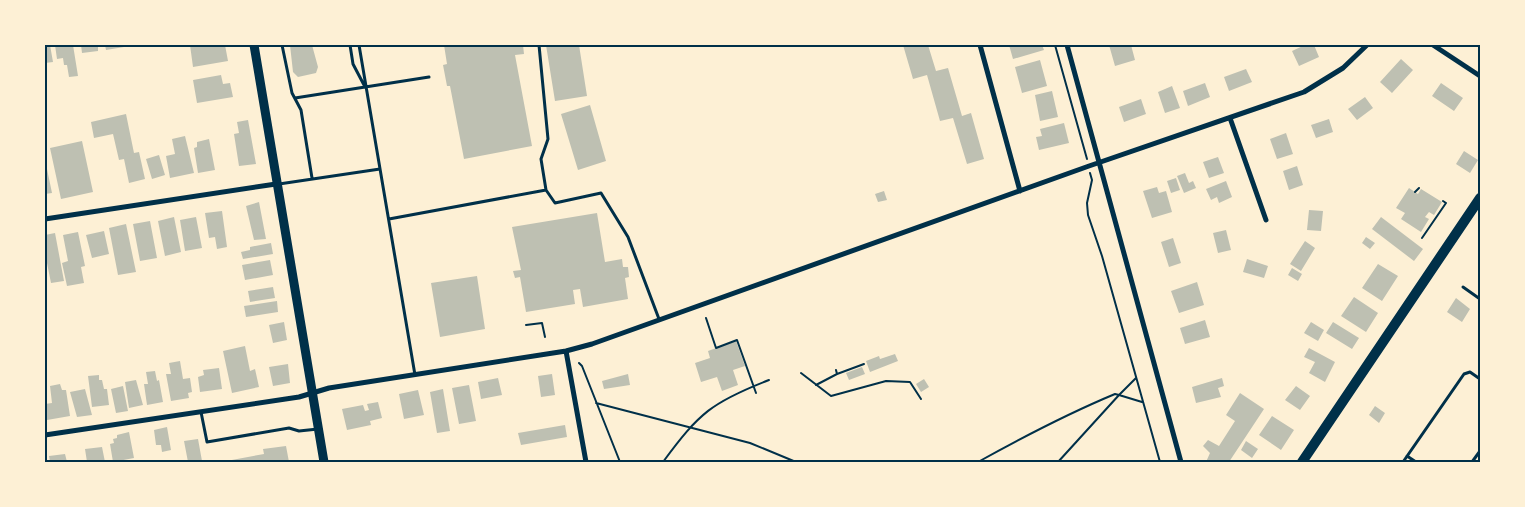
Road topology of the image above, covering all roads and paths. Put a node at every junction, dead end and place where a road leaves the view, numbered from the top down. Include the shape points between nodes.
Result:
1 (254, 45) edge
2 (282, 45) edge
3 (350, 45) edge
4 (359, 45) edge
5 (539, 45) edge
6 (980, 45) edge
7 (1055, 45) edge
8 (1067, 45) edge
9 (1366, 45) edge
10 (1433, 45) edge
11 (1480, 76) edge
12 (429, 77) dead end
13 (366, 87) junction
14 (295, 98) junction
15 (1230, 118) junction
16 (1086, 156) dead end
17 (1100, 162) junction
18 (380, 168) junction
19 (312, 178) junction
20 (1092, 180) dead end
21 (276, 184) junction
22 (1418, 188) dead end
23 (546, 190) junction
24 (1020, 191) junction
25 (1416, 192) dead end
26 (1480, 198) edge
27 (1443, 201) dead end
28 (45, 219) edge
29 (389, 219) junction
30 (1266, 220) dead end
31 (1422, 238) dead end
32 (1463, 287) dead end
33 (1480, 299) edge
34 (706, 318) dead end
35 (659, 319) junction
36 (526, 325) dead end
37 (546, 337) dead end
38 (566, 351) junction
39 (579, 362) dead end
40 (864, 364) dead end
41 (836, 370) dead end
42 (801, 373) dead end
43 (415, 374) junction
44 (837, 374) junction
45 (1136, 378) junction
46 (1480, 379) edge
47 (769, 380) dead end
48 (816, 385) junction
49 (753, 386) junction
50 (313, 393) junction
51 (756, 393) dead end
52 (1119, 395) junction
53 (921, 399) dead end
54 (1143, 402) junction
55 (596, 403) junction
56 (201, 412) junction
57 (688, 428) junction
58 (318, 429) junction
59 (45, 434) edge
60 (1480, 450) edge
61 (1407, 456) junction
62 (324, 462) edge
63 (586, 462) edge
64 (620, 462) edge
65 (663, 462) edge
66 (796, 462) edge
67 (978, 462) edge
68 (1058, 462) edge
69 (1160, 462) edge
70 (1181, 462) edge
71 (1302, 462) edge
72 (1403, 462) edge
73 (1416, 462) edge
74 (1472, 462) edge

1 - 21 main road
2 - 14 lane
3 - 13 lane via 353,64
4 - 13 lane
5 - 23 lane via 548,139 541,159
6 - 24 street
7 - 16 path
8 - 17 street
9 - 15 street via 1343,68 1317,86
10 - 11 street
12 - 13 lane
13 - 14 lane
13 - 18 lane
14 - 19 lane via 301,110
15 - 17 street
15 - 30 street
17 - 24 street
17 - 70 street
18 - 19 lane
18 - 29 lane
19 - 21 lane
20 - 45 path via 1088,214
21 - 28 street
21 - 50 main road
22 - 25 path
23 - 29 lane
23 - 35 lane via 555,203 601,193 628,237
24 - 35 street
26 - 71 main road
27 - 31 path via 1446,203
29 - 43 lane
32 - 33 lane
34 - 49 path via 716,348 737,340
35 - 38 street
36 - 37 path via 542,323
38 - 43 street
38 - 63 street
39 - 55 path
40 - 44 path
41 - 44 path
42 - 48 path
43 - 50 street
44 - 48 path
45 - 52 path
45 - 54 path
46 - 61 lane via 1470,372 1464,374
47 - 49 path
48 - 53 path via 826,394 836,396 886,381 904,381 910,382
49 - 51 path
49 - 57 path via 716,404
50 - 56 street
50 - 58 main road
52 - 54 path
52 - 67 path via 1082,407
52 - 68 path
54 - 69 path
55 - 57 path
55 - 64 path
56 - 58 lane via 207,442 289,428 299,431
56 - 59 street
57 - 65 path
57 - 66 path via 750,443
58 - 62 main road
60 - 74 lane
61 - 72 lane
61 - 73 lane

